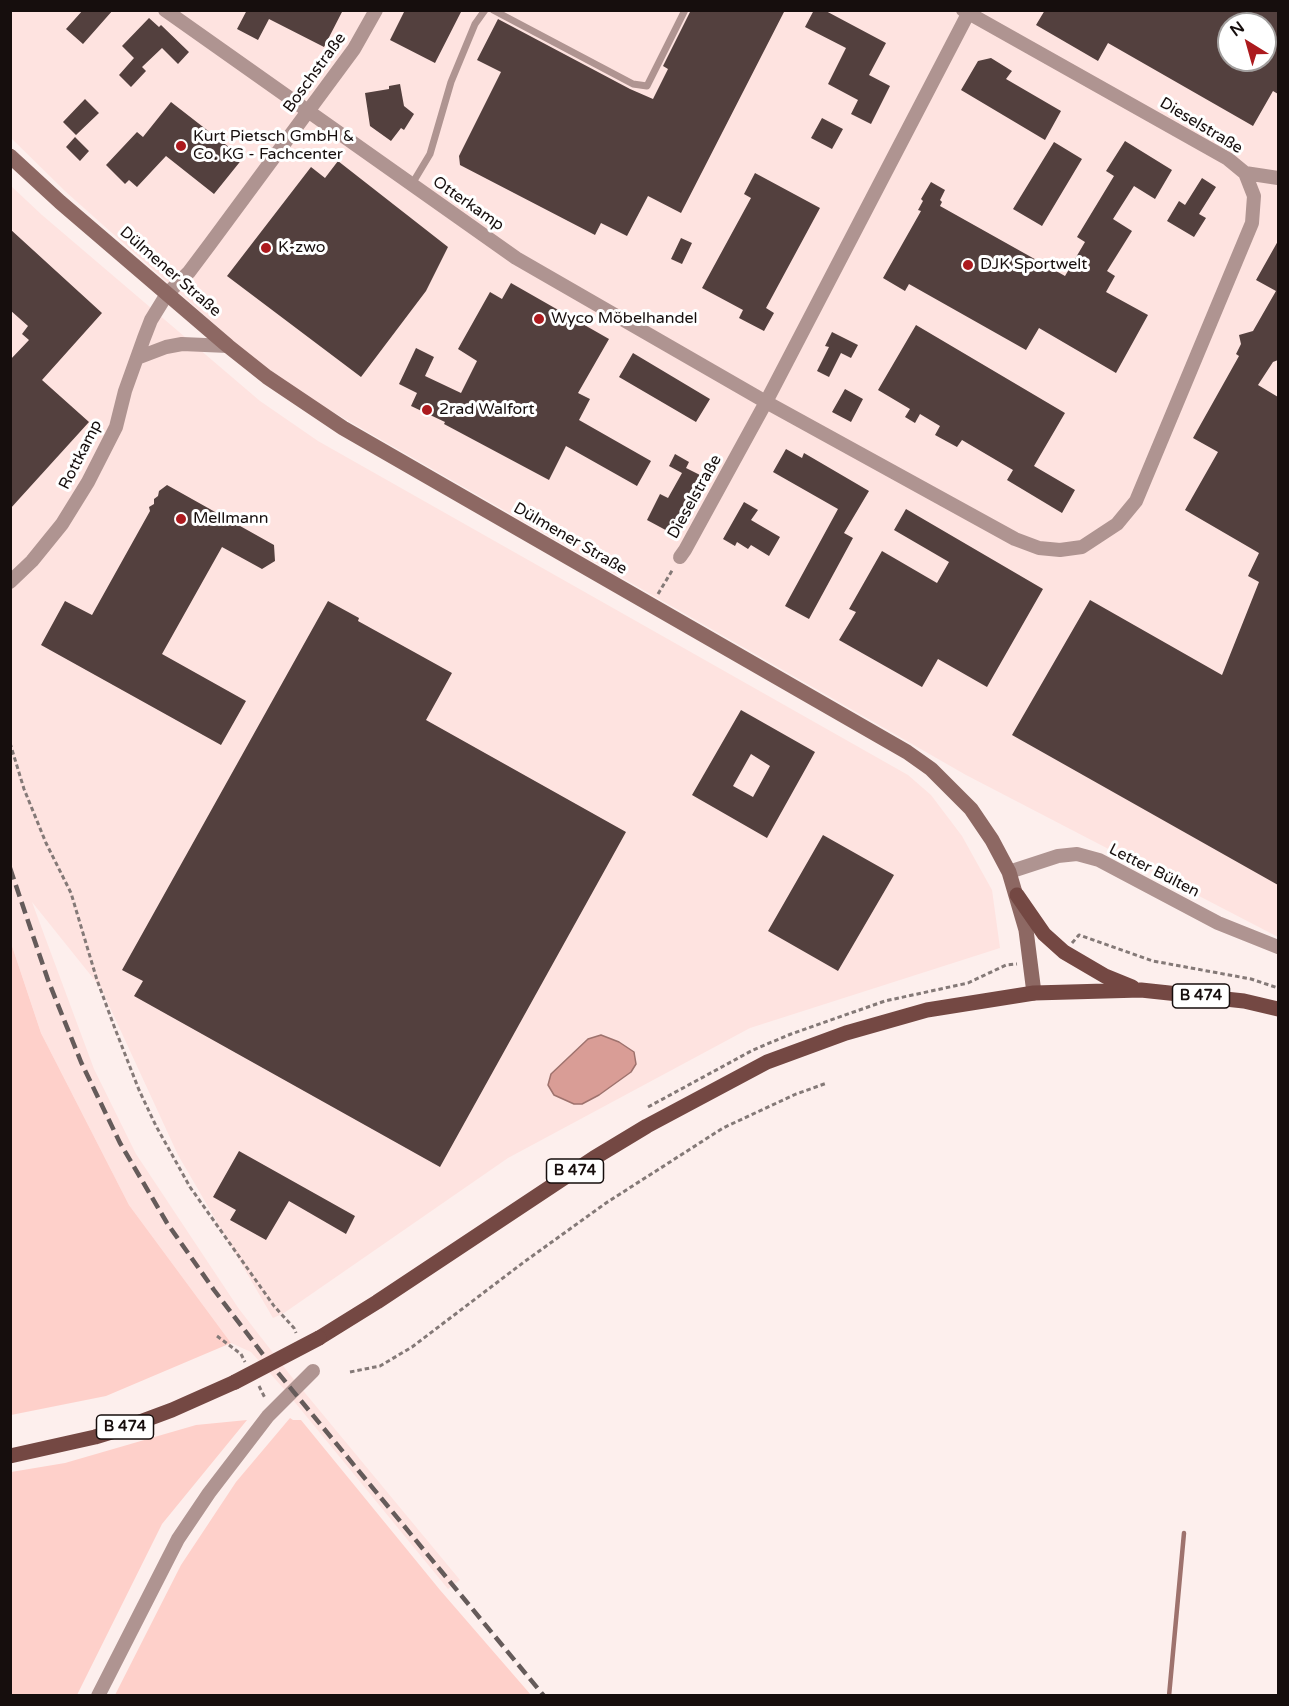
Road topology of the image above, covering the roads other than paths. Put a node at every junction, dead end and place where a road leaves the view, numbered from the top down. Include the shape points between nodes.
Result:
1 (165, 10) edge
2 (376, 10) edge
3 (485, 10) edge
4 (493, 10) edge
5 (685, 10) edge
6 (967, 11) edge
7 (308, 111) junction
8 (10, 156) edge
9 (1245, 173) junction
10 (1278, 178) edge
11 (412, 184) junction
12 (167, 294) junction
13 (228, 346) junction
14 (137, 358) junction
15 (766, 402) junction
16 (680, 557) road end
17 (10, 582) edge
18 (1009, 872) junction
19 (1017, 895) junction
20 (1278, 947) edge
21 (1141, 990) junction
22 (1034, 993) junction
23 (1278, 1009) edge
24 (313, 1371) dead end
25 (10, 1456) edge
26 (98, 1695) edge

1 - 7 street, Otterkamp
2 - 7 street, Boschstraße via 354,49
3 - 11 lane via 475,24 451,82 430,154
4 - 5 lane via 633,84 647,86
6 - 9 street, Dieselstraße via 1228,159
6 - 15 street, Dieselstraße
7 - 11 street, Otterkamp
7 - 12 street, Boschstraße via 189,272
8 - 12 street, Dülmener Straße
9 - 10 street
9 - 15 street, Dieselstraße via 1254,196 1252,223 1136,501 1117,524 1082,547 1039,548 1015,540
11 - 15 street, Otterkamp via 516,258
12 - 13 street, Dülmener Straße
12 - 14 street, Rottkamp via 151,320
13 - 14 street via 182,344
13 - 18 street, Dülmener Straße via 343,428 918,759 971,808
14 - 17 street, Rottkamp via 116,428 88,482 62,524
15 - 16 street, Dieselstraße
18 - 19 street, Dülmener Straße
18 - 20 street, Letter Bülten via 1059,856 1077,854 1099,860 1218,923
19 - 21 main road via 1044,933 1064,952 1105,976
19 - 22 street, Dülmener Straße
21 - 22 main road, B 474
21 - 23 main road, B 474 via 1244,1000
22 - 25 main road, B 474, bridge via 927,1010 846,1033 767,1062 674,1110 319,1338 235,1382 121,1429
24 - 26 street via 268,1416 178,1539

